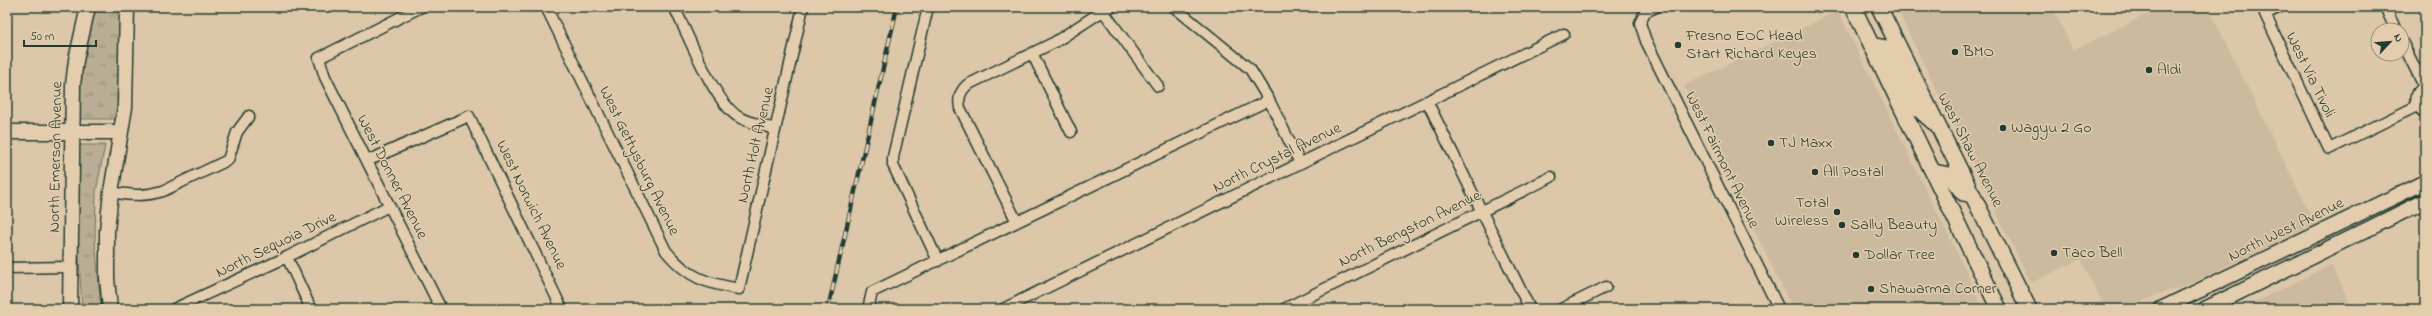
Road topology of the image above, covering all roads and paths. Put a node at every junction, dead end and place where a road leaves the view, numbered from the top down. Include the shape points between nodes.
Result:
1 (88, 7) edge
2 (127, 7) edge
3 (421, 7) edge
4 (546, 7) edge
5 (674, 7) edge
6 (803, 7) edge
7 (928, 7) edge
8 (1112, 7) edge
9 (1174, 7) edge
10 (1656, 7) edge
11 (1853, 7) edge
12 (1879, 7) edge
13 (2280, 7) edge
14 (2385, 7) edge
15 (1101, 12) junction
16 (2392, 22) edge
17 (1564, 34) dead end
18 (1874, 46) junction
19 (1032, 53) junction
20 (2410, 57) edge
21 (1158, 86) dead end
22 (2425, 86) edge
23 (1269, 100) junction
24 (1427, 101) junction
25 (2421, 109) edge
26 (249, 116) dead end
27 (775, 129) junction
28 (1941, 130) junction
29 (7, 132) edge
30 (72, 132) junction
31 (121, 132) junction
32 (1071, 132) dead end
33 (367, 161) junction
34 (1300, 162) junction
35 (1934, 172) junction
36 (1551, 177) dead end
37 (2425, 182) edge
38 (110, 192) junction
39 (2425, 192) edge
40 (1973, 195) junction
41 (2425, 201) edge
42 (389, 206) junction
43 (1481, 211) junction
44 (1017, 222) junction
45 (2381, 222) junction
46 (2299, 244) junction
47 (287, 257) junction
48 (938, 261) junction
49 (70, 267) junction
50 (7, 268) edge
51 (1606, 287) dead end
52 (739, 289) joint
53 (2233, 296) junction
54 (70, 309) edge
55 (110, 309) edge
56 (174, 309) edge
57 (312, 309) edge
58 (441, 309) edge
59 (562, 309) edge
60 (868, 309) edge
61 (1003, 309) edge
62 (1284, 309) edge
63 (1530, 309) edge
64 (1561, 309) edge
65 (1779, 309) edge
66 (1999, 309) edge
67 (2029, 309) edge
68 (2161, 309) edge
69 (2205, 309) edge

1 - 30 street, North Emerson Avenue via 76,60
2 - 31 street via 125,107
3 - 33 street, West Donner Avenue via 319,58 325,77
4 - 52 street, West Gettysburg Avenue via 666,251 678,266 693,276
5 - 27 street via 725,104 747,121
6 - 27 street, North Holt Avenue
7 - 48 street via 893,165
8 - 15 street
9 - 23 street via 1250,69
10 - 65 street, West Fairmont Avenue via 1645,12 1640,23 1650,48
11 - 18 main road
12 - 28 main road, West Shaw Avenue
13 - 25 street, West Via Tivoli via 2265,14 2329,149
14 - 16 street
15 - 19 street via 1055,42
15 - 21 street via 1106,15
17 - 24 street, North Crystal Avenue
18 - 28 main road via 1886,48 1915,106
18 - 35 main road
19 - 32 street
19 - 44 street via 967,84 959,99 960,108
20 - 22 street
22 - 25 street via 2416,96
23 - 34 street
23 - 44 street
24 - 34 street, North Crystal Avenue
24 - 43 street
26 - 38 street via 237,132 228,160 151,195 136,196
27 - 52 street, North Holt Avenue
28 - 40 main road, West Shaw Avenue
29 - 30 street
30 - 31 street
30 - 49 street, North Emerson Avenue
31 - 38 street
33 - 42 street, West Donner Avenue
33 - 59 street, West Norwich Avenue via 470,116
34 - 61 street, North Crystal Avenue
35 - 40 main road via 1949,175 1963,193
35 - 66 main road
36 - 43 street, North Bengston Avenue
37 - 46 street, North West Avenue
38 - 55 street via 107,278
39 - 45 street via 2409,200
40 - 67 main road, West Shaw Avenue
41 - 45 street
42 - 47 street, North Sequoia Drive
42 - 58 street, West Donner Avenue
43 - 62 street, North Bengston Avenue
43 - 63 street
44 - 48 street
45 - 53 street
46 - 53 street via 2293,256 2241,282 2236,286
46 - 68 street, North West Avenue
47 - 56 street, North Sequoia Drive
47 - 57 street
48 - 60 street via 872,292
49 - 50 street
49 - 54 street, North Emerson Avenue
51 - 64 street
53 - 69 street

